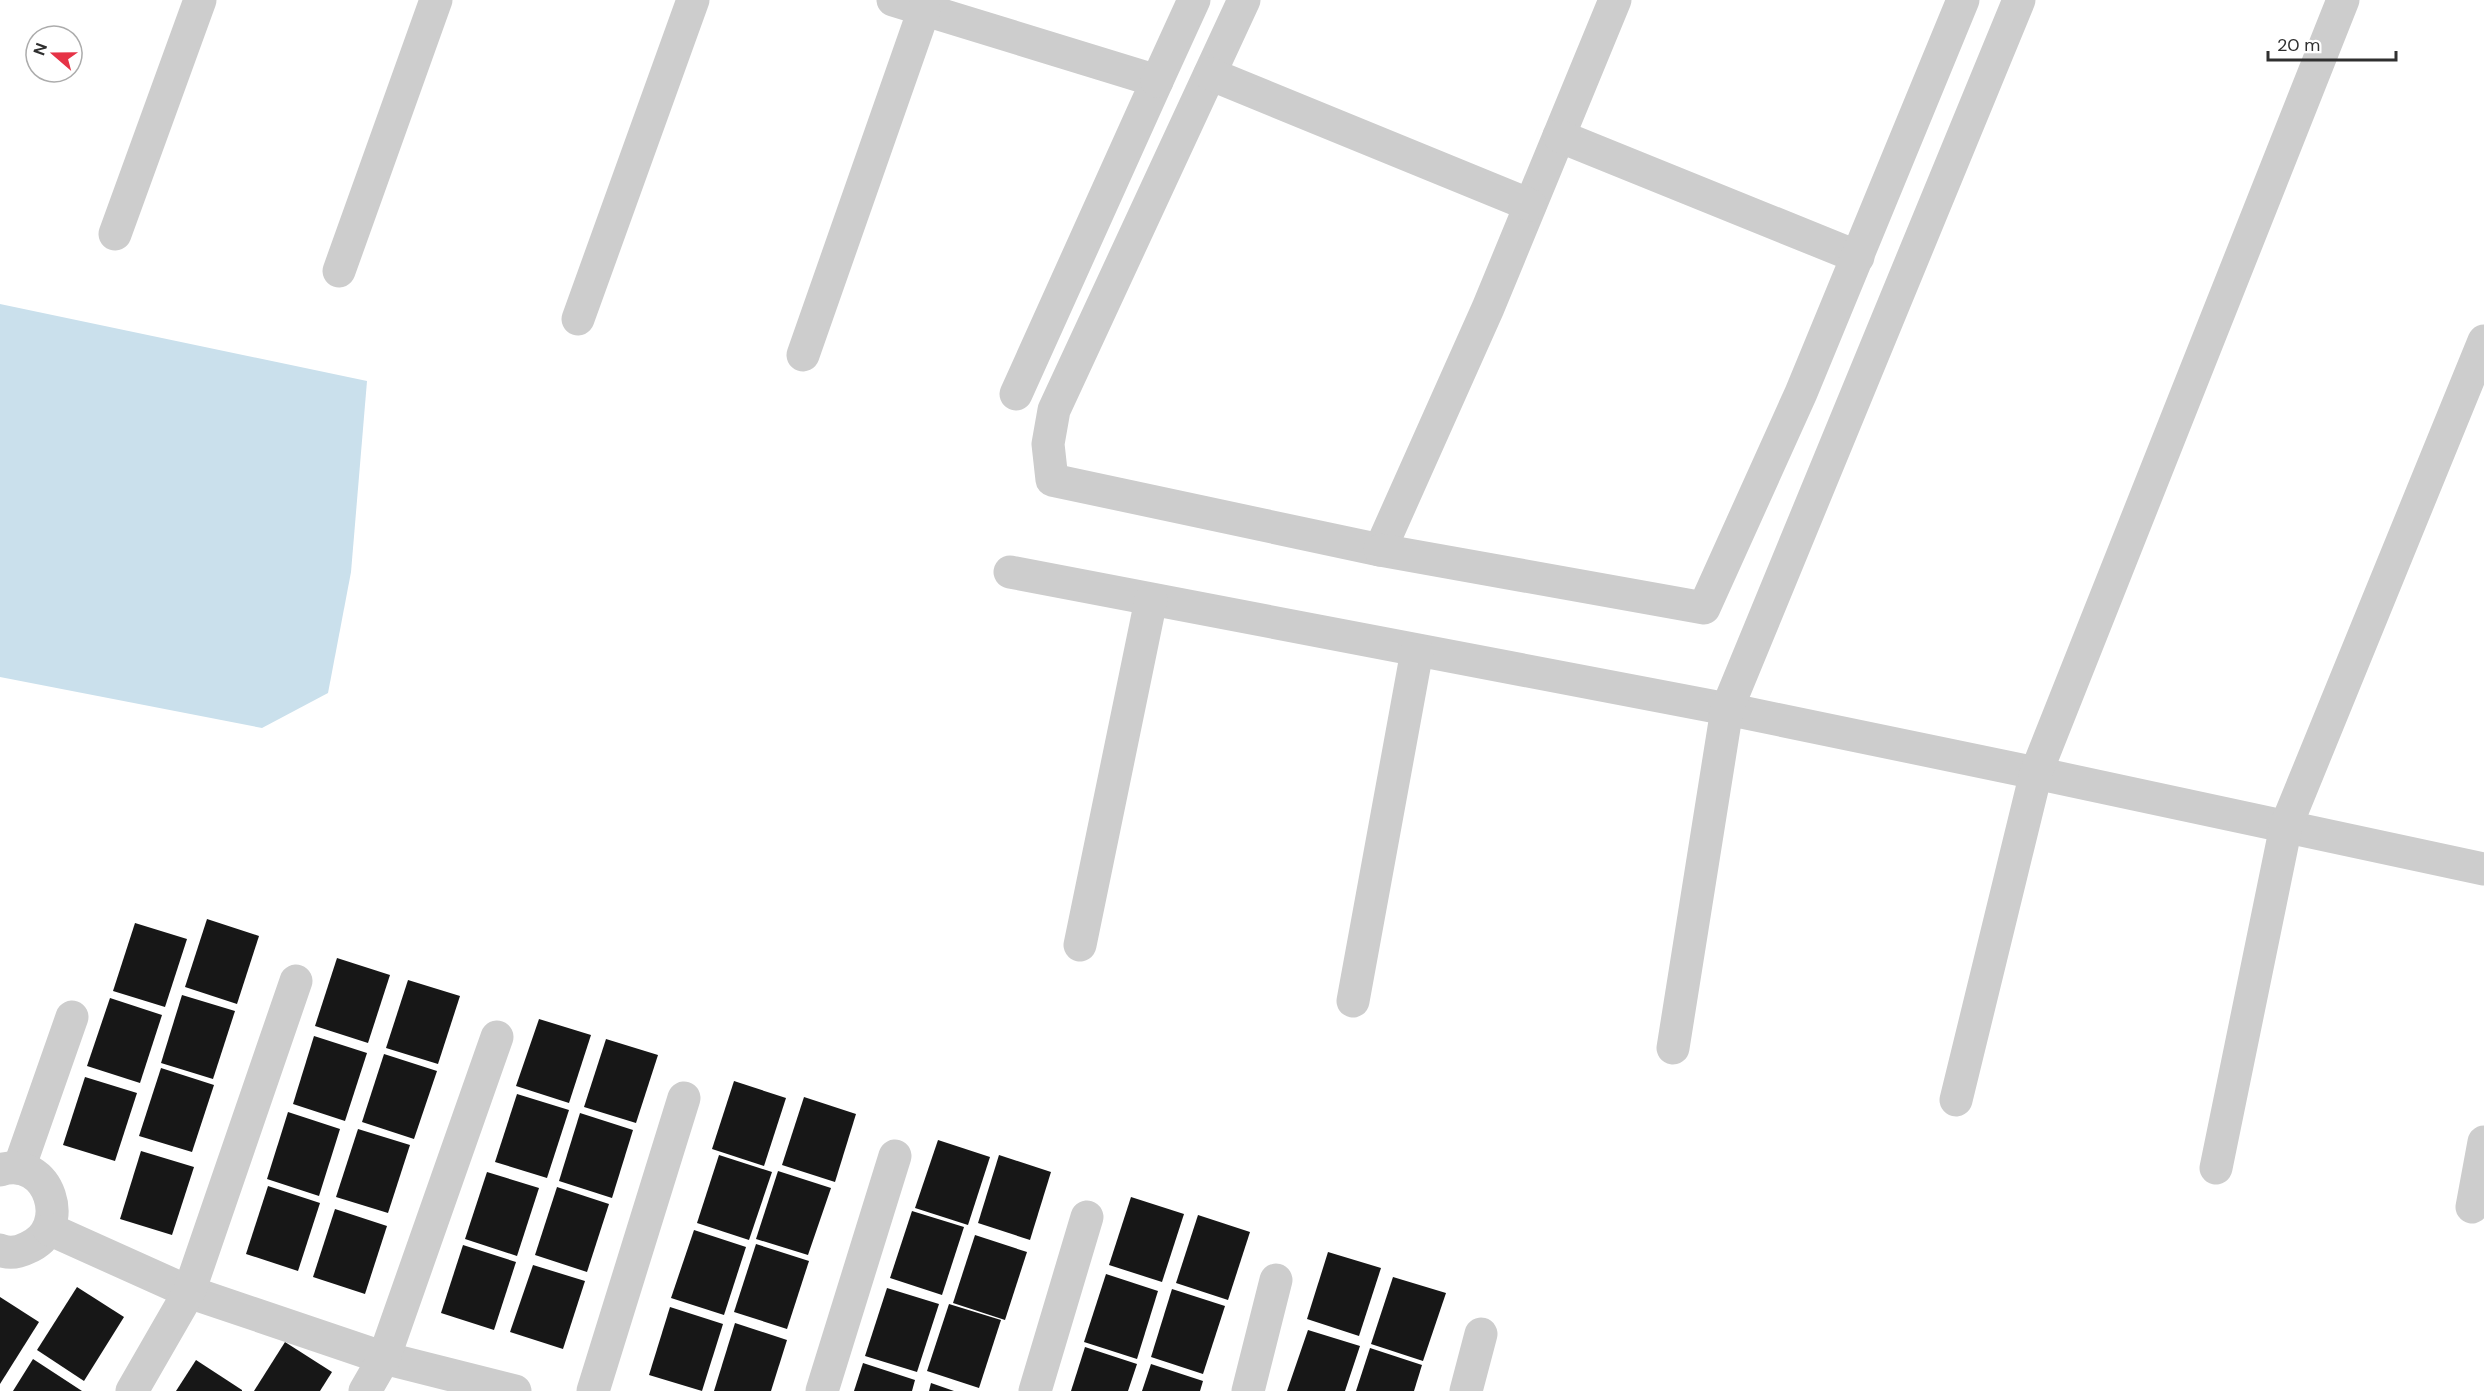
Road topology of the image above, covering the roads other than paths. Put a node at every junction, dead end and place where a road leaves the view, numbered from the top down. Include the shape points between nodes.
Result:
1 (200, 0) edge
2 (436, 0) edge
3 (693, 0) edge
4 (893, 0) edge
5 (1194, 0) edge
6 (1244, 0) edge
7 (1615, 0) edge
8 (1963, 0) edge
9 (2019, 0) edge
10 (2343, 0) edge
11 (946, 9) edge
12 (1210, 74) junction
13 (1157, 81) junction
14 (1559, 136) junction
15 (1530, 205) junction
16 (115, 234) dead end
17 (1858, 257) junction
18 (339, 271) dead end
19 (578, 319) dead end
20 (2484, 342) edge
21 (802, 355) dead end
22 (1016, 394) dead end
23 (1380, 550) junction
24 (1010, 572) dead end
25 (1151, 600) junction
26 (1417, 651) junction
27 (1727, 709) junction
28 (2036, 773) junction
29 (2286, 826) junction
30 (2484, 869) edge
31 (1080, 945) dead end
32 (296, 981) dead end
33 (1353, 1001) dead end
34 (72, 1017) dead end
35 (497, 1037) dead end
36 (1673, 1048) dead end
37 (684, 1098) dead end
38 (1956, 1100) dead end
39 (2484, 1142) edge
40 (895, 1156) dead end
41 (2216, 1167) dead end
42 (9, 1169) edge
43 (2472, 1207) dead end
44 (1087, 1216) dead end
45 (49, 1229) junction
46 (0, 1250) edge
47 (1276, 1280) dead end
48 (189, 1292) junction
49 (1480, 1334) dead end
50 (384, 1358) junction
51 (132, 1391) edge
52 (365, 1391) edge
53 (515, 1391) edge
54 (592, 1391) edge
55 (822, 1391) edge
56 (1035, 1391) edge
57 (1248, 1391) edge
58 (1466, 1391) edge

1 - 16 street
2 - 18 street
3 - 19 street
4 - 11 street
5 - 13 street
6 - 12 street
7 - 14 street
8 - 17 street
9 - 27 street
10 - 28 street
11 - 13 street
11 - 21 street
12 - 15 street
12 - 23 street via 1054,410 1048,444 1052,480
13 - 22 street
14 - 15 street
14 - 17 street
15 - 23 street
17 - 23 street via 1704,608
20 - 29 street
24 - 25 street
25 - 26 street
25 - 31 street
26 - 27 street
26 - 33 street
27 - 28 street
27 - 36 street
28 - 29 street
28 - 38 street
29 - 30 street
29 - 41 street
32 - 48 street
34 - 42 street
35 - 50 street
37 - 54 street
39 - 43 street
40 - 55 street
42 - 45 street via 31,1173 42,1180 53,1204
44 - 56 street
45 - 46 street via 30,1247 18,1252
45 - 48 street
47 - 57 street
48 - 50 street
48 - 51 street
49 - 58 street
50 - 52 street
50 - 53 street

